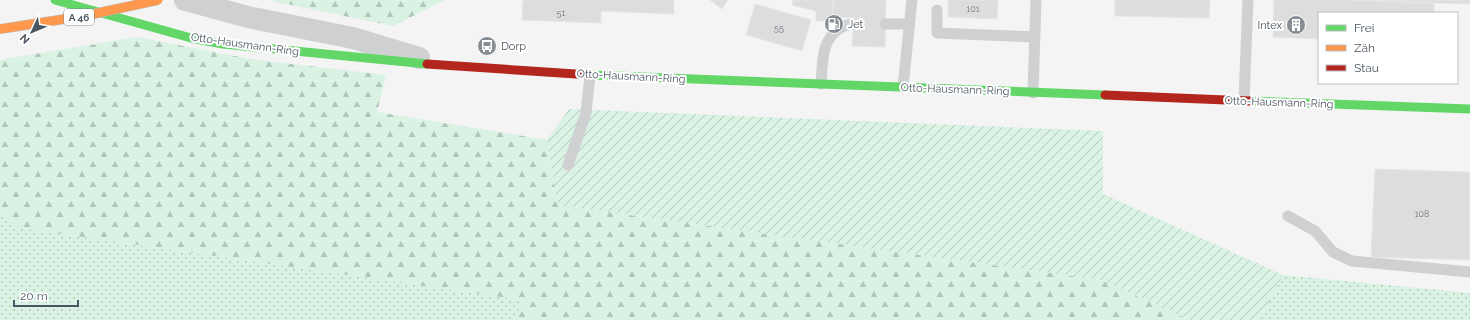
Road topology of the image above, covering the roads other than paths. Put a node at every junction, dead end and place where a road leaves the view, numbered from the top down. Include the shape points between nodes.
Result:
1 (55, 0) edge
2 (158, 0) edge
3 (185, 0) edge
4 (1036, 0) edge
5 (1248, 0) edge
6 (910, 2) edge
7 (937, 10) dead end
8 (854, 24) dead end
9 (885, 24) dead end
10 (909, 24) junction
11 (0, 29) edge
12 (1034, 37) junction
13 (440, 65) junction
14 (590, 75) junction
15 (821, 84) junction
16 (903, 87) junction
17 (1033, 93) junction
18 (1244, 100) junction
19 (1470, 109) edge
20 (568, 165) dead end
21 (1288, 216) dead end
22 (1470, 272) edge

1 - 13 main road, Otto-Hausmann-Ring via 191,38 223,44
2 - 11 main road, A 46, bridge via 84,16
3 - 13 street, Otto-Hausmann-Ring via 248,17 353,38
4 - 12 lane
5 - 18 lane
6 - 10 lane
7 - 12 lane via 937,33
8 - 15 lane via 847,24 834,33 824,47
9 - 10 lane
10 - 16 lane
12 - 17 lane
13 - 14 main road, Otto-Hausmann-Ring
14 - 15 main road, Otto-Hausmann-Ring
14 - 20 lane via 586,112
15 - 16 main road, Otto-Hausmann-Ring
16 - 17 main road, Otto-Hausmann-Ring
17 - 18 main road, Otto-Hausmann-Ring
18 - 19 main road, Otto-Hausmann-Ring
21 - 22 lane via 1315,231 1334,252 1352,261

